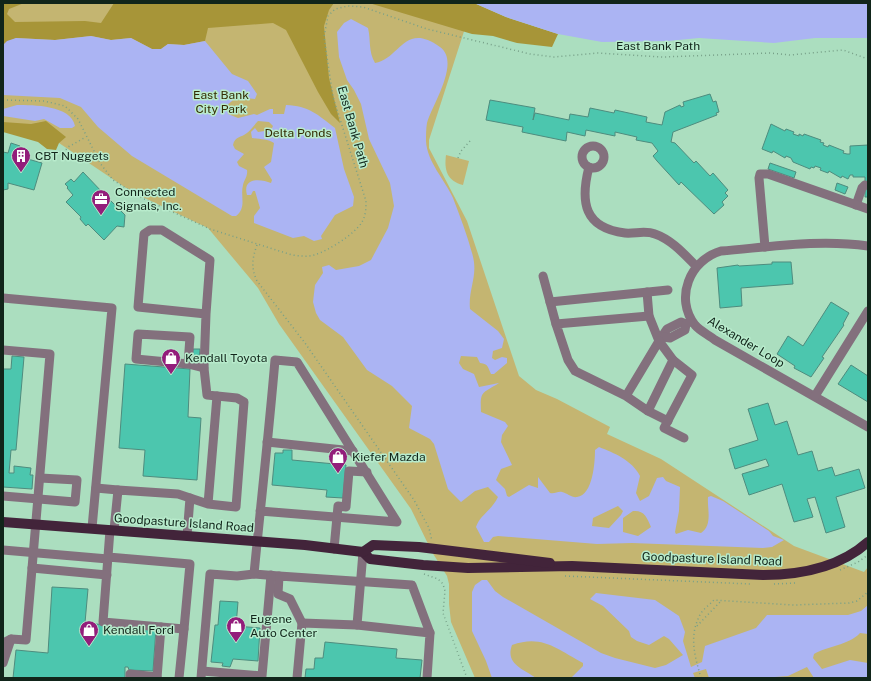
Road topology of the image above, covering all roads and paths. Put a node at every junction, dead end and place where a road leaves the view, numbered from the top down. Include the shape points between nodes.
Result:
1 (868, 59) edge
2 (3, 100) edge
3 (86, 137) junction
4 (471, 140) dead end
5 (62, 156) dead end
6 (458, 158) dead end
7 (589, 167) dead end
8 (865, 185) dead end
9 (856, 205) junction
10 (868, 209) edge
11 (257, 245) junction
12 (868, 246) edge
13 (765, 247) junction
14 (696, 266) junction
15 (543, 276) dead end
16 (668, 290) dead end
17 (647, 292) junction
18 (3, 298) edge
19 (550, 302) junction
20 (868, 311) edge
21 (206, 314) junction
22 (649, 316) junction
23 (689, 322) junction
24 (556, 324) junction
25 (661, 339) junction
26 (3, 350) edge
27 (673, 360) junction
28 (188, 364) junction
29 (204, 368) junction
30 (217, 396) junction
31 (626, 396) junction
32 (815, 396) junction
33 (648, 410) junction
34 (668, 422) junction
35 (868, 427) edge
36 (684, 438) dead end
37 (268, 442) junction
38 (353, 451) junction
39 (367, 472) junction
40 (40, 478) junction
41 (96, 488) junction
42 (118, 490) junction
43 (3, 496) edge
44 (190, 498) junction
45 (38, 499) junction
46 (208, 504) junction
47 (260, 511) junction
48 (336, 517) junction
49 (3, 522) edge
50 (36, 524) junction
51 (92, 528) junction
52 (112, 530) junction
53 (187, 536) junction
54 (257, 541) junction
55 (868, 542) edge
56 (434, 545) dead end
57 (334, 549) junction
58 (3, 550) edge
59 (363, 552) junction
60 (33, 553) junction
61 (108, 558) junction
62 (572, 566) junction
63 (32, 568) junction
64 (254, 574) junction
65 (423, 574) dead end
66 (106, 575) junction
67 (275, 575) junction
68 (360, 581) junction
69 (868, 592) edge
70 (720, 602) junction
71 (302, 623) junction
72 (357, 625) junction
73 (161, 627) junction
74 (696, 627) junction
75 (184, 629) junction
76 (430, 633) junction
77 (7, 641) edge
78 (3, 663) edge
79 (202, 674) edge
80 (157, 677) edge
81 (130, 678) edge
82 (179, 678) edge
83 (296, 678) edge
84 (427, 678) edge
85 (467, 678) edge
86 (701, 678) edge

1 - 11 path, East Bank Path via 843,50 790,55 662,56 598,53 554,57 453,36 363,7 348,6 335,9 328,16 324,37 333,97 364,193 366,211 354,232 315,255 292,255
2 - 3 path, East Bank Path via 65,106 78,119
3 - 5 path via 68,147
3 - 11 path, East Bank Path via 113,180 171,212
4 - 6 path
7 - 14 street via 584,198 588,212 599,224 626,233 641,232 660,236 679,249
8 - 9 street
9 - 10 street
9 - 13 street via 768,174 760,174
11 - 56 path via 252,258 252,270 257,281 305,343 414,500 429,528
12 - 13 street via 831,242
13 - 14 street via 721,251 708,256
14 - 23 street, Alexander Loop via 690,276 686,293
15 - 19 street
16 - 17 street
17 - 19 street
17 - 22 street
18 - 41 street via 112,308
19 - 24 street
20 - 32 street
21 - 21 street via 138,307 144,234 150,230 162,230 210,260
21 - 29 street
22 - 24 street
22 - 25 street
23 - 25 street via 684,330 670,338
23 - 32 street, Alexander Loop
24 - 31 street via 568,360 575,371
25 - 27 street
25 - 31 street
26 - 40 street via 50,354
27 - 33 street
27 - 34 street via 692,375
28 - 28 street via 136,359 138,334 190,337
28 - 29 street
29 - 30 street via 207,395
30 - 46 street
30 - 46 street via 237,398 244,402 236,507
31 - 33 street
32 - 35 street, Alexander Loop
33 - 34 street
34 - 36 street via 664,428
37 - 38 street
37 - 38 street via 275,360 297,362
37 - 47 street
38 - 39 street
39 - 48 street via 349,471 346,507 338,506
39 - 48 street via 397,522
40 - 45 street
40 - 45 street via 77,480 75,502
41 - 42 street
41 - 51 street
42 - 44 street via 178,494
42 - 52 street
43 - 45 street
44 - 46 street
44 - 53 street
45 - 50 street
47 - 48 street
47 - 54 street
48 - 57 street
49 - 50 main road, Goodpasture Island Road
50 - 51 main road, Goodpasture Island Road
50 - 60 street
51 - 52 main road, Goodpasture Island Road
52 - 53 main road, Goodpasture Island Road
52 - 61 street
53 - 54 main road, Goodpasture Island Road
54 - 57 main road, Goodpasture Island Road
54 - 64 street
55 - 62 main road, Goodpasture Island Road via 850,555 827,566 791,574 702,573
57 - 59 main road, Goodpasture Island Road
58 - 60 street
59 - 62 main road, Goodpasture Island Road via 370,559 468,568
59 - 62 main road, Goodpasture Island Road via 373,545 419,547
59 - 68 street
60 - 61 street
60 - 63 street
61 - 66 street
61 - 75 street via 190,564
63 - 66 street
63 - 77 street via 26,640
64 - 67 street
64 - 79 street via 210,574
65 - 85 path via 444,584 443,613
66 - 73 street via 103,622
67 - 68 street
67 - 71 street via 278,594 290,599
67 - 79 street via 262,676
68 - 72 street
68 - 76 street via 412,585
69 - 70 path via 857,601 849,603 794,605
70 - 74 path
70 - 74 path via 714,600 699,616
71 - 72 street
71 - 83 street
72 - 76 street
73 - 75 street
73 - 80 street
74 - 86 path via 693,641
75 - 82 street
76 - 84 street
77 - 78 street
80 - 81 street via 130,674

